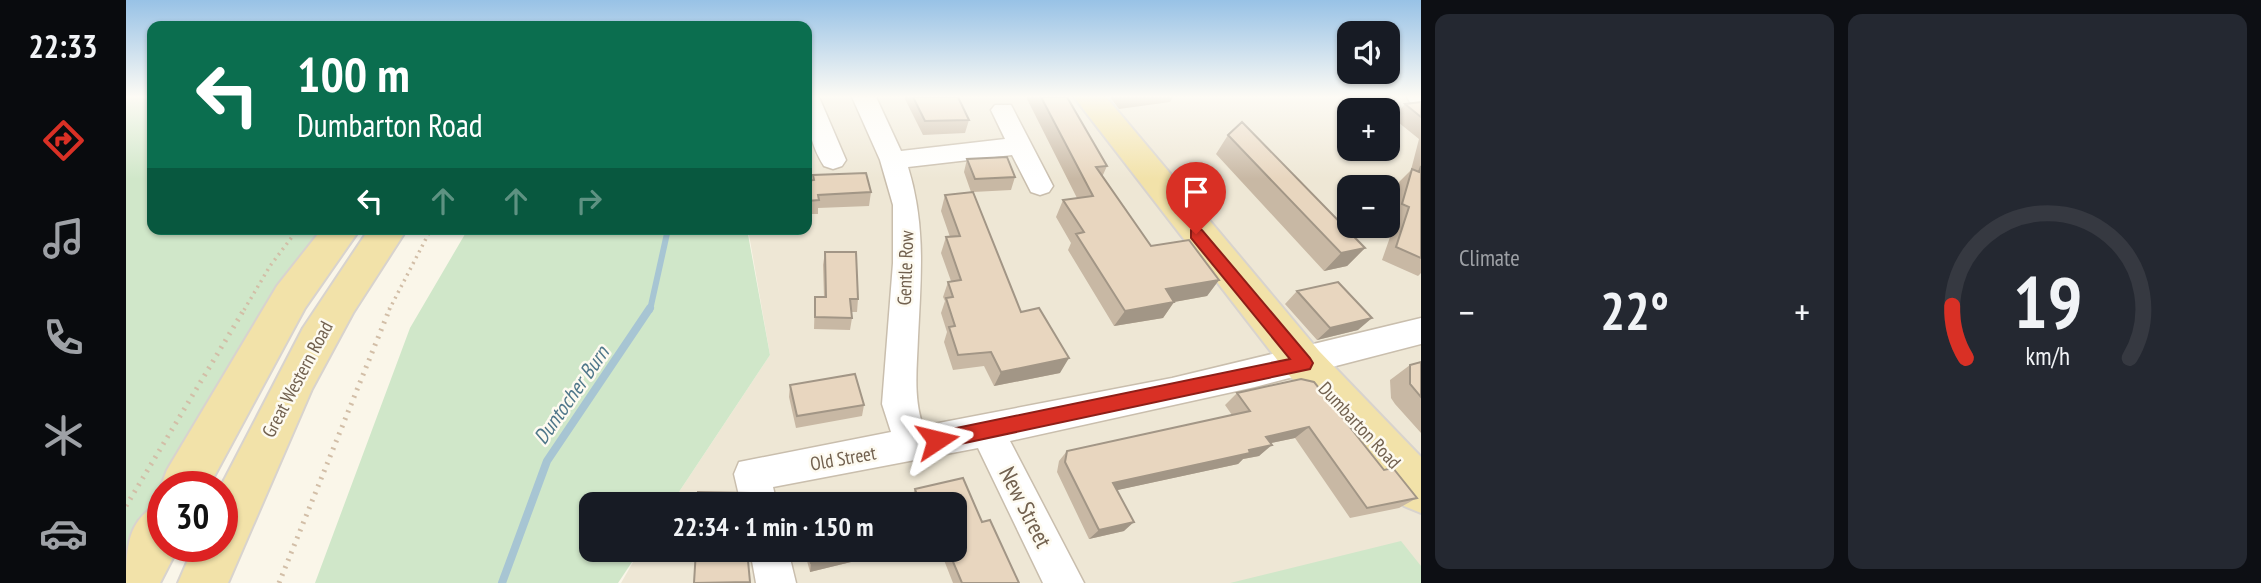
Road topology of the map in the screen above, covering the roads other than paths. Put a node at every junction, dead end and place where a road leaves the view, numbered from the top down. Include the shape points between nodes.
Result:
1 (818, 124) edge
2 (876, 124) edge
3 (1010, 124) edge
4 (1111, 124) edge
5 (1020, 146) junction
6 (833, 160) dead end
7 (892, 160) junction
8 (1040, 186) dead end
9 (338, 235) edge
10 (385, 235) edge
11 (1421, 331) edge
12 (1304, 363) junction
13 (987, 431) junction
14 (912, 445) junction
15 (192, 471) edge
16 (756, 489) edge
17 (1421, 490) edge
18 (238, 502) edge
19 (147, 556) edge
20 (212, 562) edge
21 (772, 562) edge
22 (133, 583) edge
23 (203, 583) edge
24 (776, 583) edge
25 (1064, 583) edge

1 - 6 street
2 - 7 street, Gentle Row
3 - 5 street
4 - 12 main road, Dumbarton Road
5 - 7 street
5 - 8 street
7 - 14 street, Gentle Row via 906,205 899,404
9 - 15 main road via 291,297
10 - 18 main road, Great Western Road via 304,363
11 - 12 street, Old Street
12 - 13 street, Old Street
12 - 17 main road, Dumbarton Road
13 - 14 street, Old Street
13 - 25 street, New Street
14 - 16 street, Old Street
19 - 22 main road
20 - 23 main road
21 - 24 street

